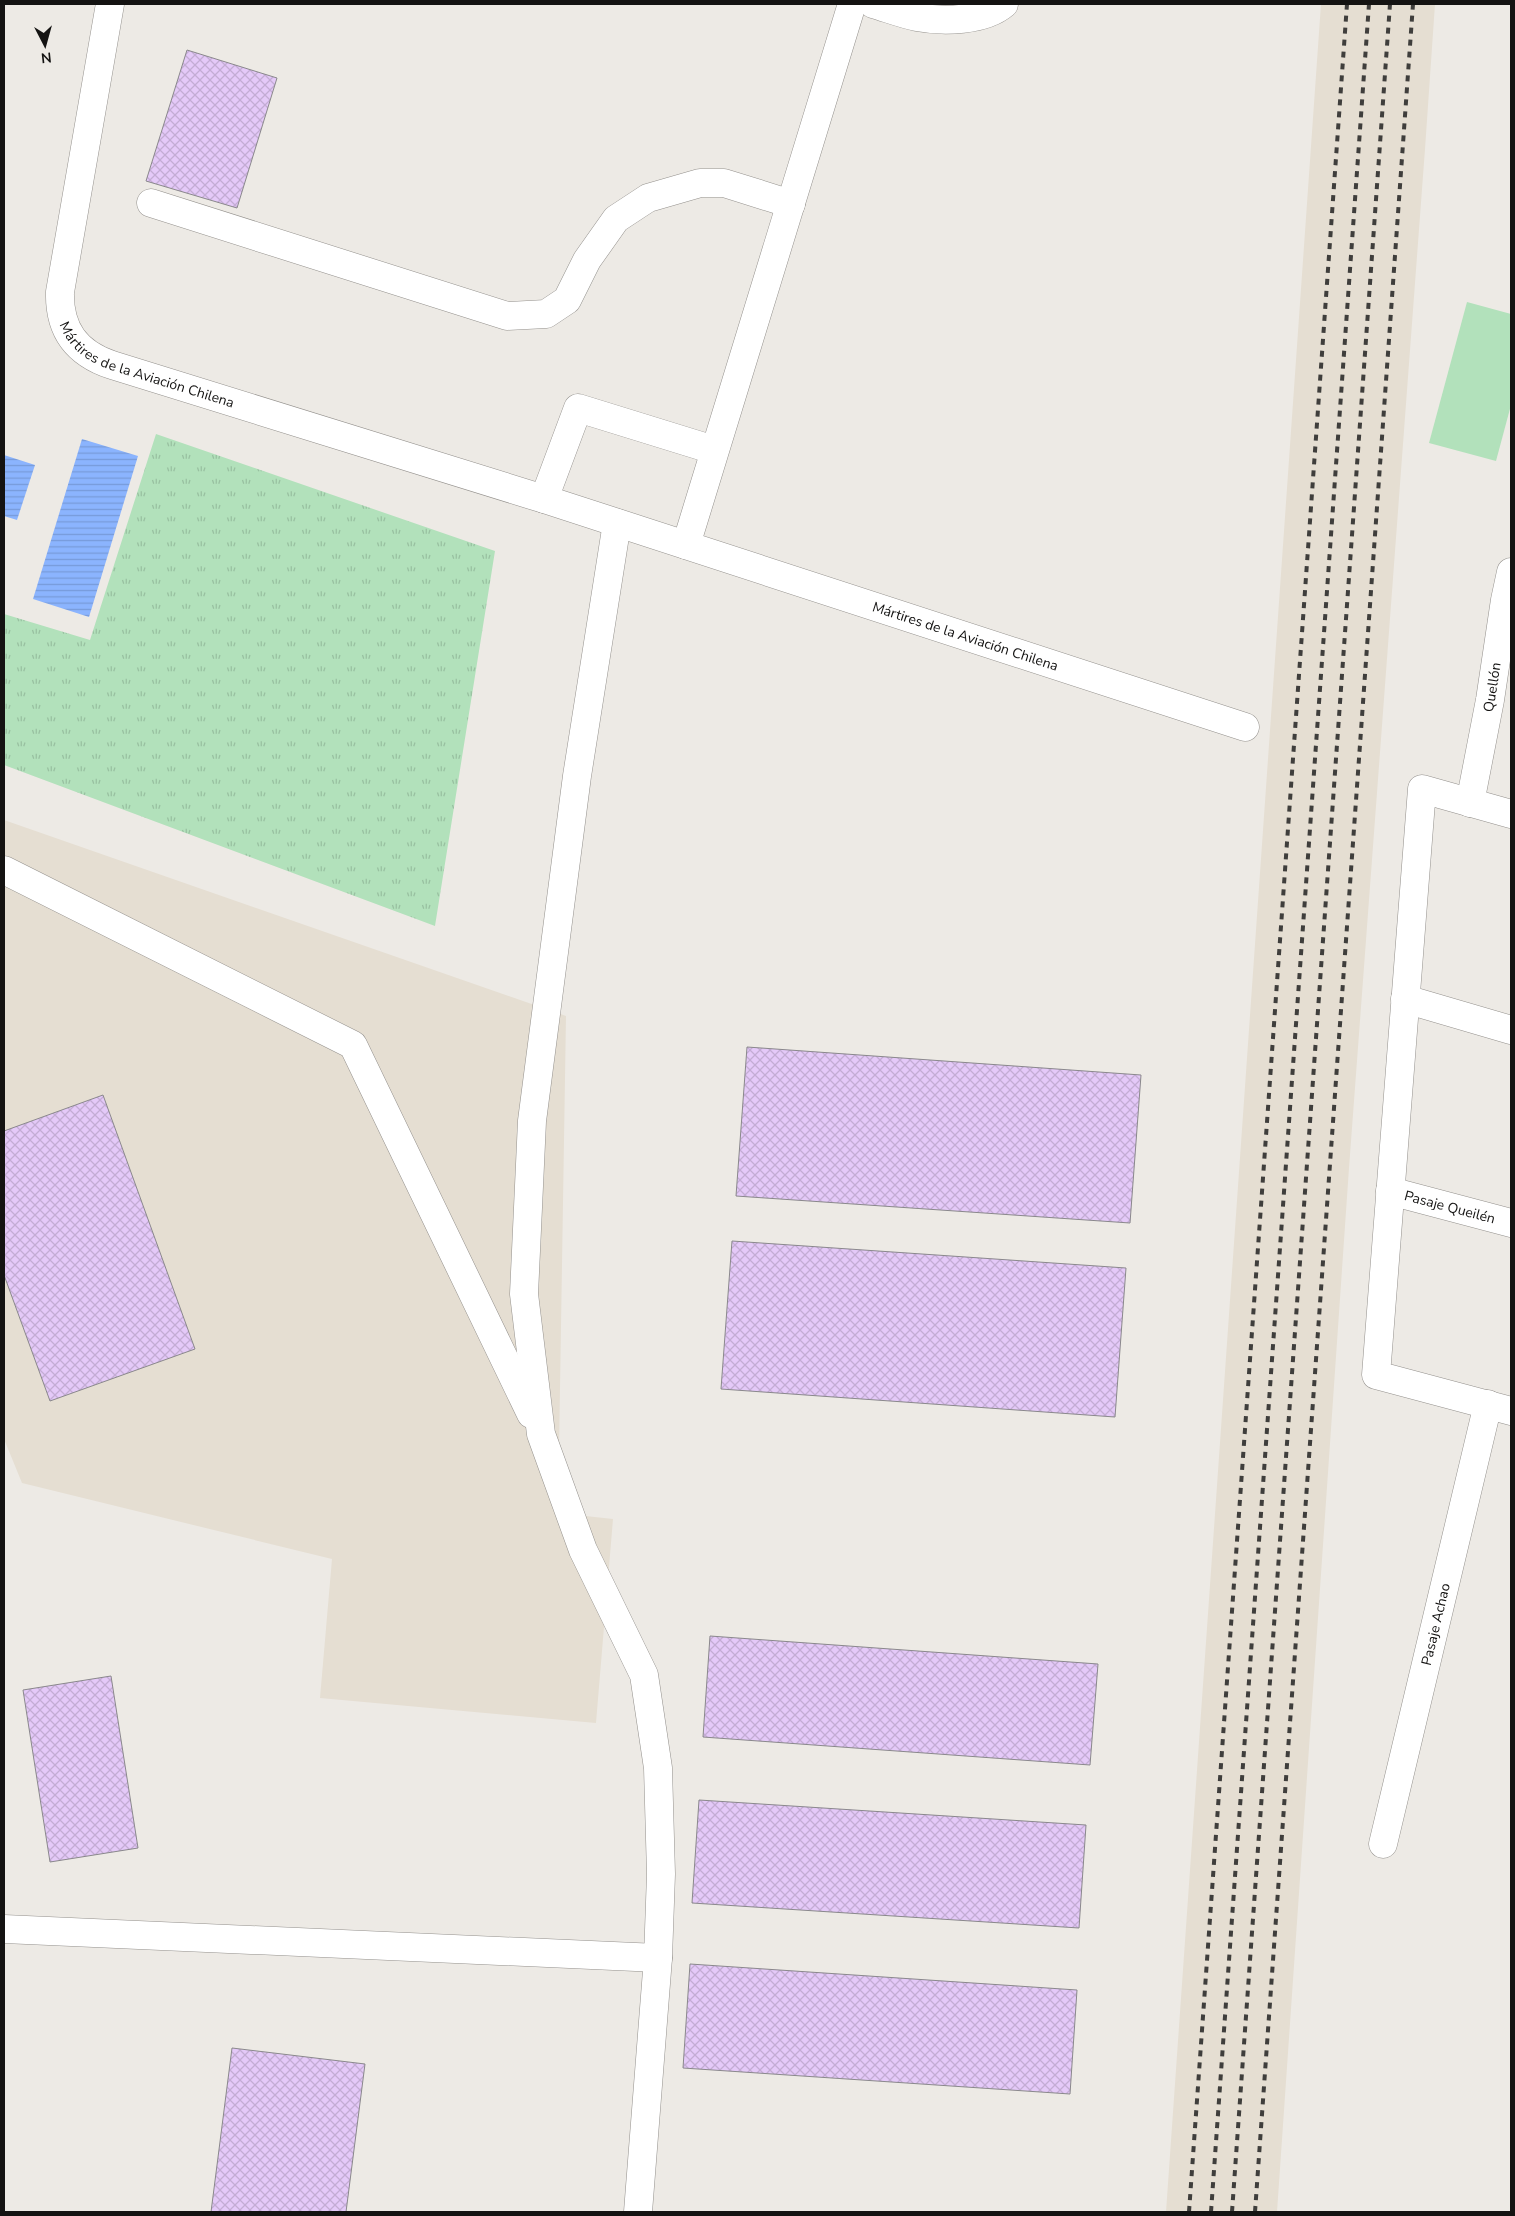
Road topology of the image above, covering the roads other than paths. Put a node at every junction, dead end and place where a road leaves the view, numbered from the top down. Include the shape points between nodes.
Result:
1 (110, 4) edge
2 (852, 4) edge
3 (872, 4) edge
4 (1004, 4) edge
5 (151, 203) dead end
6 (791, 204) junction
7 (714, 450) junction
8 (544, 499) junction
9 (617, 523) junction
10 (686, 545) junction
11 (1511, 572) edge
12 (1245, 727) dead end
13 (1470, 803) junction
14 (1511, 814) edge
15 (4, 870) edge
16 (1405, 1000) junction
17 (1511, 1030) edge
18 (1390, 1191) junction
19 (1511, 1223) edge
20 (1500, 1408) edge
21 (541, 1434) junction
22 (1383, 1844) dead end
23 (4, 1929) edge
24 (658, 1958) junction
25 (638, 2212) edge

1 - 8 street, Mártires de la Aviación Chilena via 60,292 65,328 79,346 99,361
2 - 6 street
3 - 4 street via 939,20 973,17 996,11
5 - 6 street via 507,316 546,314 567,300 587,260 616,219 648,198 700,183 724,183
6 - 7 street
7 - 8 street via 578,408
7 - 10 street
8 - 9 street, Mártires de la Aviación Chilena
9 - 10 street, Mártires de la Aviación Chilena
9 - 21 street via 577,776 532,1121 524,1294
10 - 12 street, Mártires de la Aviación Chilena
11 - 13 street, Quellón
13 - 14 street
13 - 16 street via 1422,789
15 - 21 street via 353,1045
16 - 17 street
16 - 18 street
18 - 19 street, Pasaje Queilén
18 - 20 street, Pasaje Achao via 1376,1375
20 - 22 street, Pasaje Achao
21 - 24 street via 583,1550 644,1675 658,1768 661,1874
23 - 24 street
24 - 25 street

